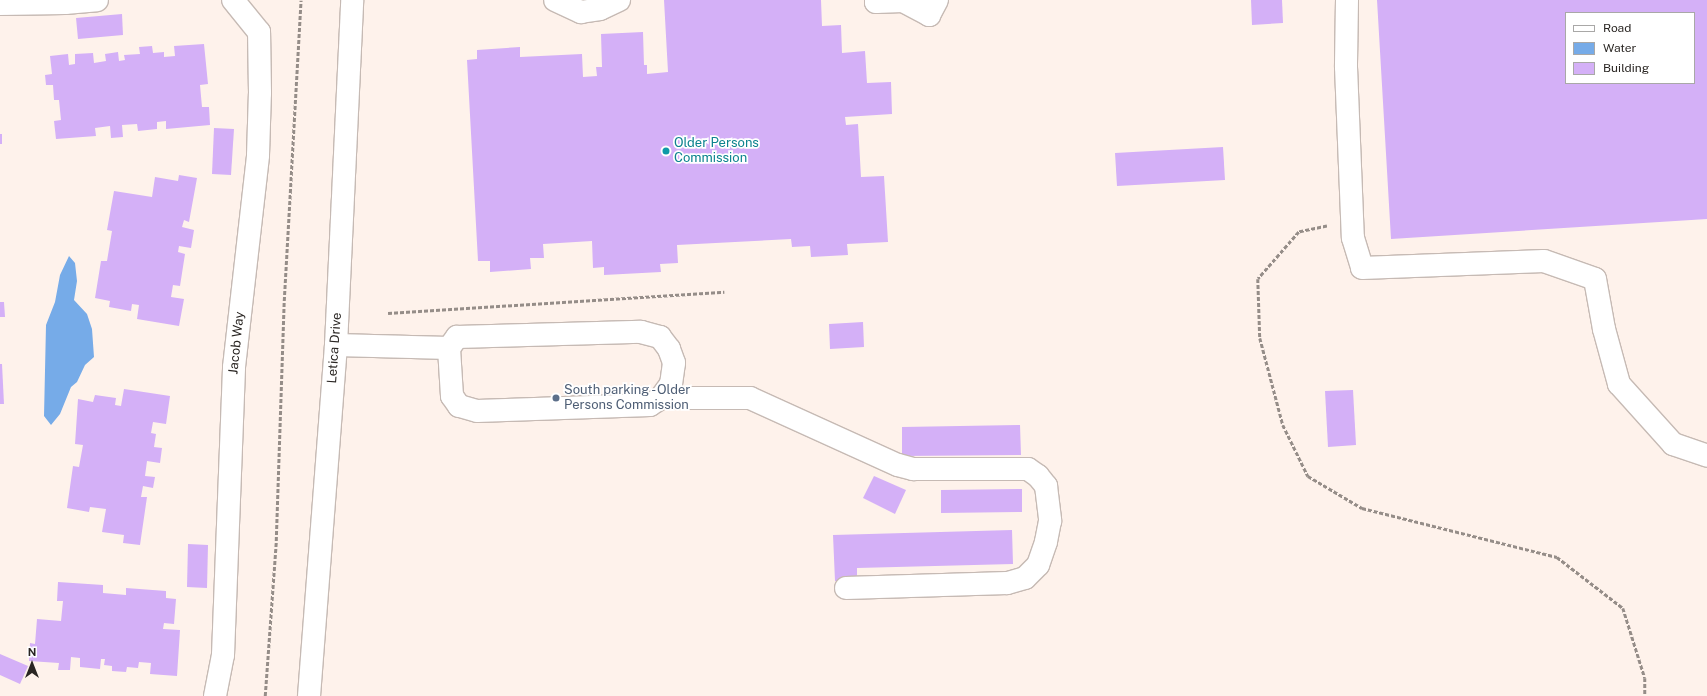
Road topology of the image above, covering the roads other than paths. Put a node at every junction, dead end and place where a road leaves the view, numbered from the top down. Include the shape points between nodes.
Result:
1 (97, 0) edge
2 (233, 0) edge
3 (352, 0) edge
4 (554, 0) edge
5 (619, 0) edge
6 (876, 0) edge
7 (937, 0) edge
8 (1347, 0) edge
9 (0, 4) edge
10 (336, 345) junction
11 (449, 348) junction
12 (661, 398) junction
13 (1707, 456) edge
14 (846, 588) dead end
15 (215, 696) edge
16 (310, 696) edge

1 - 9 street
2 - 15 street, Jacob Way via 259,32 260,92 258,155 234,367 223,655
3 - 10 street, Letica Drive
4 - 5 street via 581,12 600,9
6 - 7 street via 903,2 929,16
8 - 13 street via 1346,67 1353,238 1362,268 1544,261 1595,279 1604,329 1619,384 1673,444
10 - 11 street
10 - 16 street, Letica Drive
11 - 12 street via 452,396 459,406 477,411 650,405
11 - 12 street via 456,337 641,332 660,337 669,349 674,363 671,384
12 - 14 street via 750,398 898,466 913,469 1028,469 1046,486 1050,521 1046,542 1038,565 1025,578 1006,583

